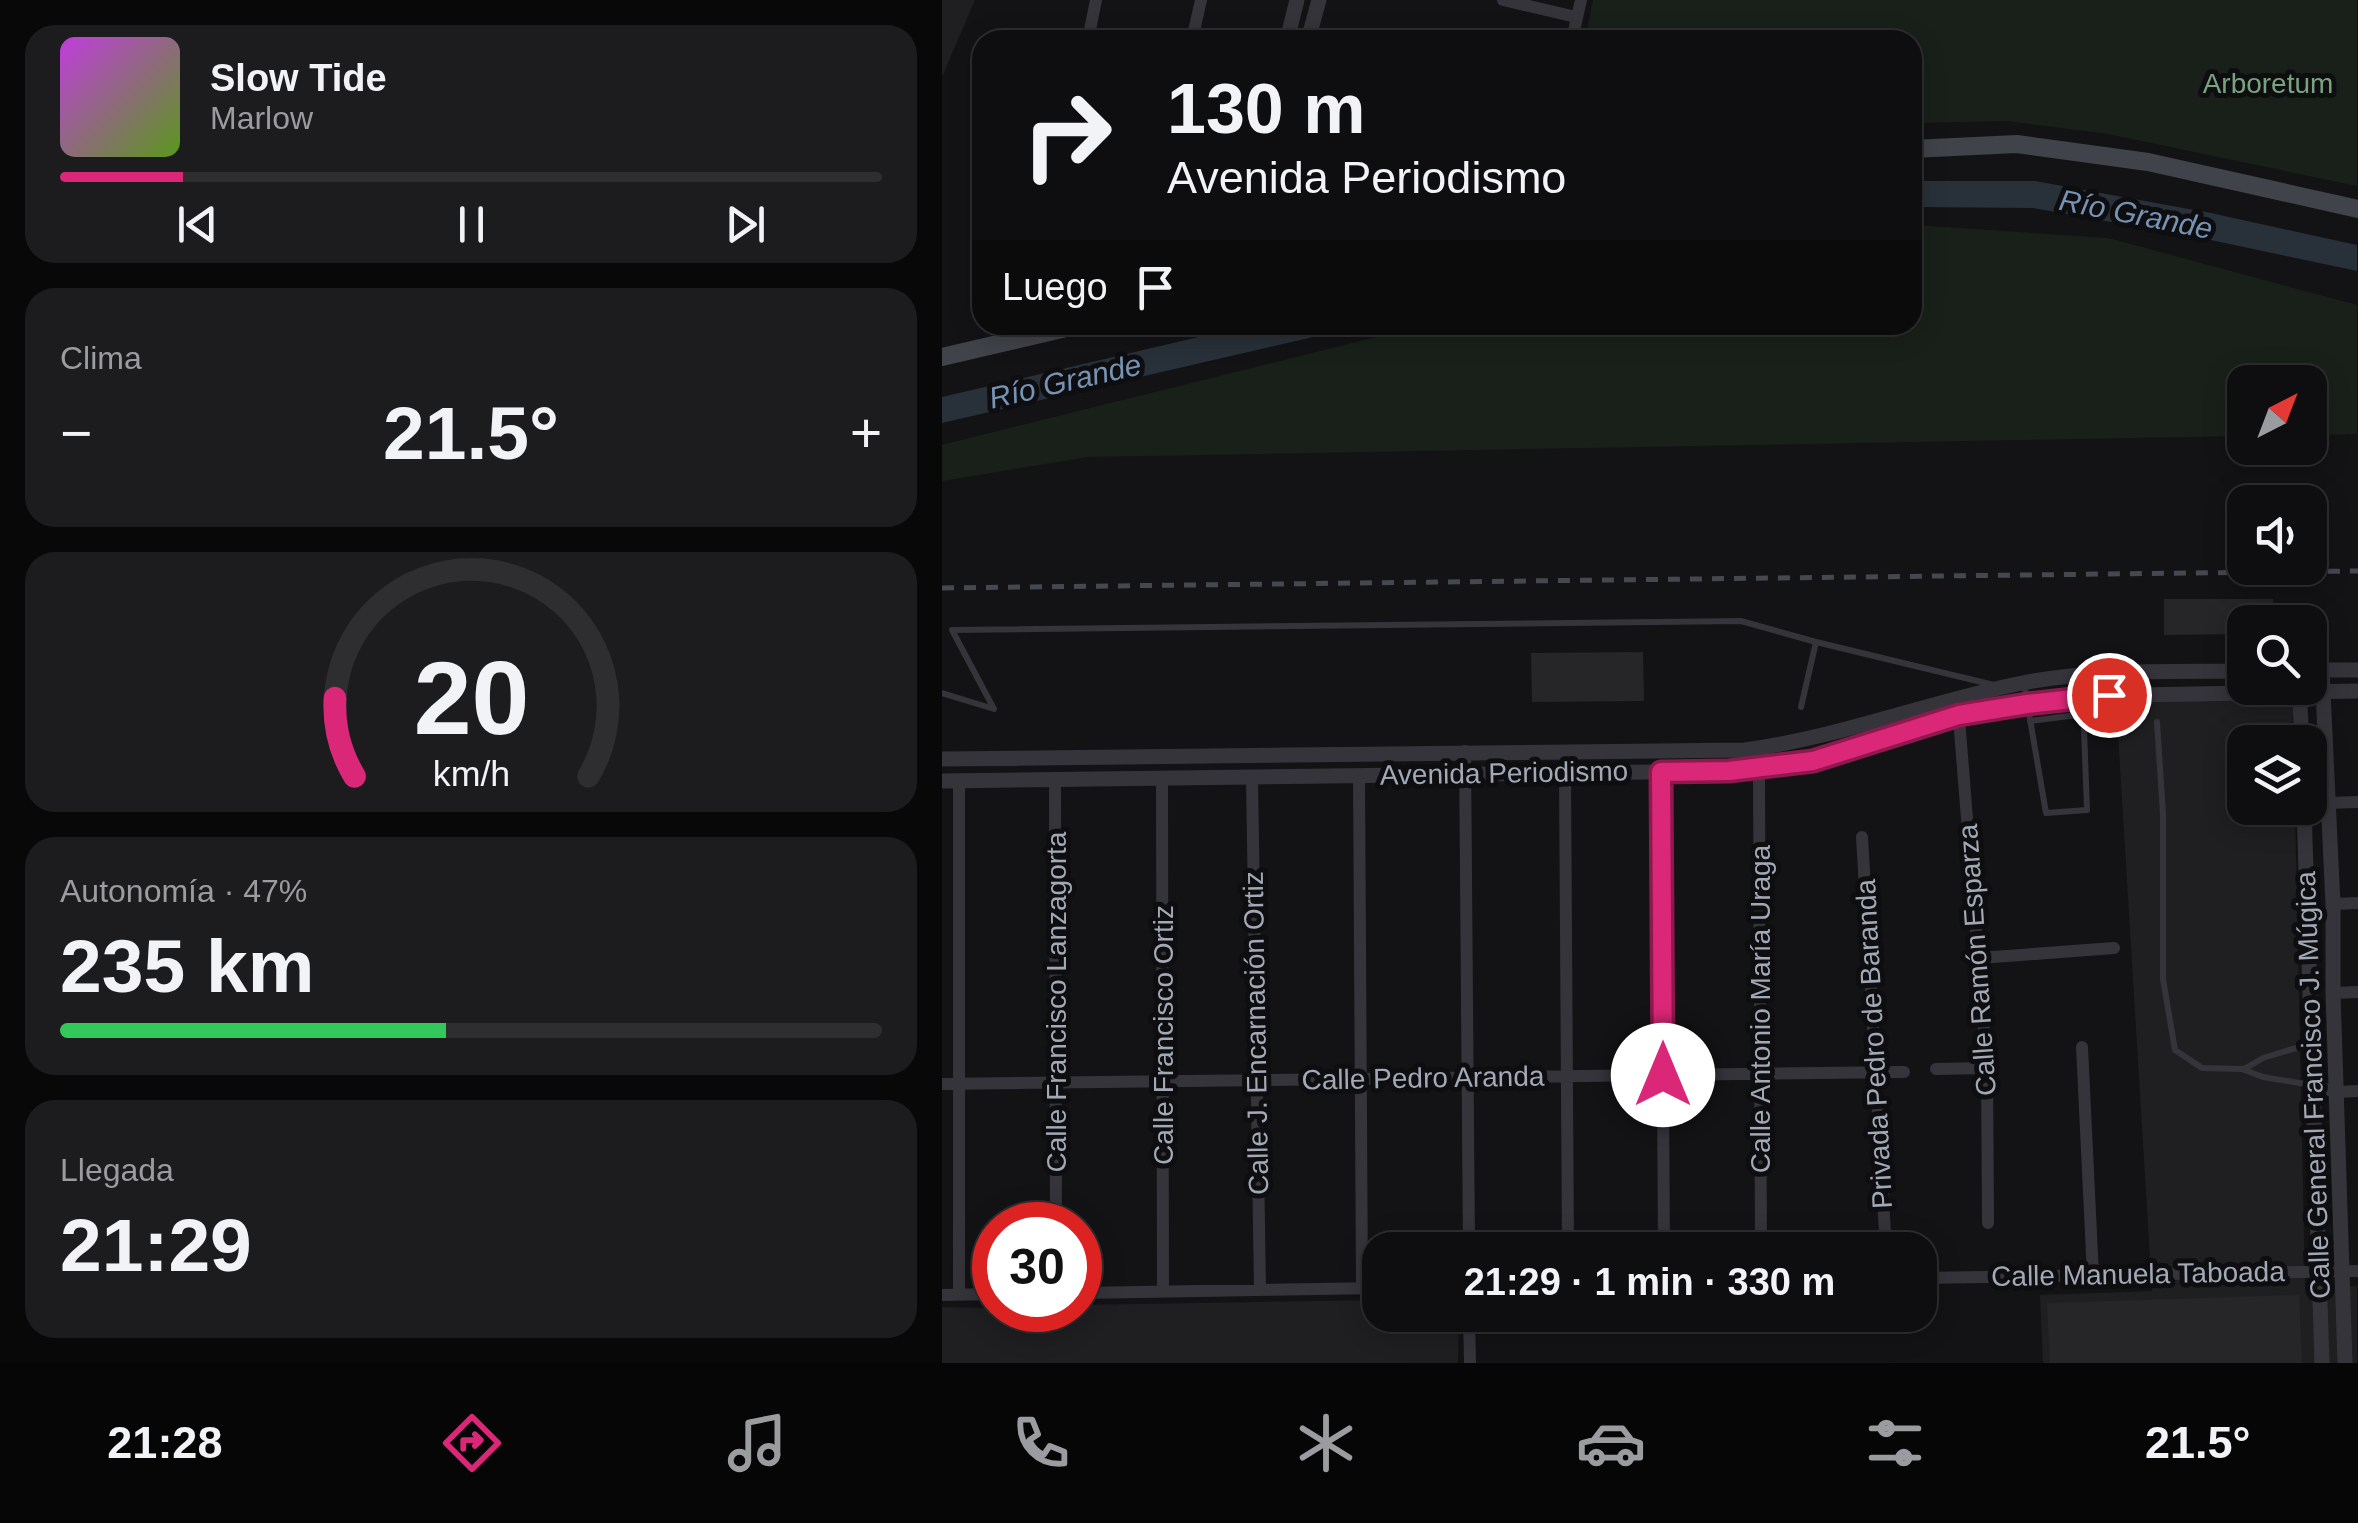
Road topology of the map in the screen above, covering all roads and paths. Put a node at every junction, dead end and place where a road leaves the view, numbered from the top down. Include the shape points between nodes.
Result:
1 (1096, 0) edge
2 (1200, 0) edge
3 (1297, 0) edge
4 (1318, 0) edge
5 (1503, 0) edge
6 (1581, 0) edge
7 (1576, 16) junction
8 (1090, 30) edge
9 (1194, 30) edge
10 (1290, 30) edge
11 (1310, 30) edge
12 (1572, 30) edge
13 (1922, 149) edge
14 (2358, 209) edge
15 (1036, 335) edge
16 (942, 357) edge
17 (1816, 642) junction
18 (2327, 670) edge
19 (2358, 670) edge
20 (2227, 671) edge
21 (2082, 674) junction
22 (2023, 683) junction
23 (2005, 687) junction
24 (2358, 691) edge
25 (2227, 692) edge
26 (2327, 692) edge
27 (942, 693) edge
28 (2084, 696) junction
29 (2027, 704) junction
30 (1958, 707) junction
31 (1800, 708) dead end
32 (2085, 714) junction
33 (2030, 721) junction
34 (2157, 722) dead end
35 (1464, 751) junction
36 (942, 759) edge
37 (1759, 769) junction
38 (1661, 772) junction
39 (1565, 774) junction
40 (1359, 775) junction
41 (1464, 775) junction
42 (1252, 777) junction
43 (1055, 778) junction
44 (1162, 778) junction
45 (950, 781) edge
46 (2358, 802) edge
47 (2327, 803) edge
48 (2327, 817) edge
49 (2304, 825) edge
50 (1862, 837) dead end
51 (2358, 903) edge
52 (2333, 904) junction
53 (2114, 948) dead end
54 (1980, 958) junction
55 (2358, 992) edge
56 (2333, 993) junction
57 (2309, 1044) junction
58 (2082, 1047) dead end
59 (1987, 1068) junction
60 (1936, 1069) dead end
61 (2242, 1069) junction
62 (1876, 1072) junction
63 (1904, 1072) dead end
64 (1761, 1074) junction
65 (1663, 1075) junction
66 (1567, 1076) junction
67 (1361, 1078) junction
68 (1467, 1078) junction
69 (1257, 1080) junction
70 (1056, 1081) junction
71 (1163, 1082) junction
72 (942, 1084) edge
73 (959, 1084) junction
74 (2311, 1085) junction
75 (2358, 1091) edge
76 (2336, 1092) junction
77 (1056, 1202) edge
78 (1988, 1222) dead end
79 (1469, 1232) edge
80 (1568, 1232) edge
81 (1664, 1232) edge
82 (1762, 1232) edge
83 (1885, 1232) edge
84 (2319, 1271) junction
85 (2350, 1271) edge
86 (2093, 1275) junction
87 (1937, 1278) edge
88 (1362, 1288) joint
89 (1260, 1290) junction
90 (1163, 1292) junction
91 (1102, 1293) edge
92 (942, 1295) edge
93 (959, 1295) junction
94 (972, 1295) edge
95 (1469, 1332) edge
96 (1470, 1363) edge
97 (2322, 1363) edge
98 (2345, 1363) edge

1 - 8 street
2 - 9 street
3 - 10 street
4 - 11 street
5 - 7 street
6 - 7 street
7 - 12 street
13 - 14 main road via 2017,144 2148,162
15 - 16 main road
17 - 23 lane
17 - 27 lane via 1741,621 952,630 994,710
17 - 31 lane
18 - 19 street
20 - 21 street, Avenida Periodismo
21 - 22 street, Avenida Periodismo
21 - 28 lane
22 - 23 street, Avenida Periodismo
22 - 29 lane
23 - 30 street, Avenida Periodismo
24 - 26 street, Avenida Periodismo
25 - 28 street, Avenida Periodismo
28 - 29 street, Avenida Periodismo
28 - 32 lane
29 - 30 street, Avenida Periodismo
29 - 33 lane
30 - 35 street, Avenida Periodismo via 1745,750
30 - 37 street, Avenida Periodismo via 1843,753
30 - 54 street, Calle Ramón Esparza
32 - 33 lane
32 - 33 lane via 2087,810 2046,813
34 - 61 lane via 2163,979 2175,1050 2202,1068
35 - 36 street, Avenida Periodismo
35 - 41 street
37 - 38 street, Avenida Periodismo
37 - 64 street, Calle Antonio María Uraga
38 - 39 street, Avenida Periodismo
38 - 65 street
39 - 41 street, Avenida Periodismo
39 - 66 street
40 - 41 street, Avenida Periodismo
40 - 42 street, Avenida Periodismo
40 - 67 street
41 - 68 street
42 - 44 street, Avenida Periodismo
42 - 69 street, Calle J. Encarnación Ortiz
43 - 44 street, Avenida Periodismo
43 - 45 street, Avenida Periodismo
43 - 70 street, Calle Francisco Lanzagorta
44 - 71 street, Calle Francisco Ortiz
45 - 73 street
46 - 47 street
48 - 52 street, Calle General Francisco J. Múgica
49 - 57 street, Calle General Francisco J. Múgica
50 - 62 street, Privada Pedro de Baranda
51 - 52 street
52 - 56 street, Calle General Francisco J. Múgica
53 - 54 street
54 - 59 street, Calle Ramón Esparza
55 - 56 street
56 - 76 street, Calle General Francisco J. Múgica
57 - 61 lane
57 - 74 street, Calle General Francisco J. Múgica
58 - 86 street
59 - 60 street
59 - 78 street, Calle Ramón Esparza
61 - 74 lane
62 - 63 street, Calle Pedro Aranda
62 - 64 street, Calle Pedro Aranda
62 - 83 street, Privada Pedro de Baranda
64 - 65 street, Calle Pedro Aranda
64 - 82 street, Calle Antonio María Uraga
65 - 66 street, Calle Pedro Aranda
65 - 81 street
66 - 68 street, Calle Pedro Aranda
66 - 80 street
67 - 68 street, Calle Pedro Aranda
67 - 69 street, Calle Pedro Aranda
67 - 88 street
68 - 79 street
69 - 71 street, Calle Pedro Aranda
69 - 89 street, Calle J. Encarnación Ortiz
70 - 71 street, Calle Pedro Aranda
70 - 73 street, Calle Pedro Aranda
70 - 77 street, Calle Francisco Lanzagorta
71 - 90 street, Calle Francisco Ortiz
72 - 73 street, Calle Pedro Aranda
73 - 93 street
74 - 76 street
74 - 84 street, Calle General Francisco J. Múgica
75 - 76 street
76 - 85 street, Calle General Francisco J. Múgica
84 - 85 street, Calle Manuela Taboada
84 - 86 street, Calle Manuela Taboada
84 - 97 street, Calle General Francisco J. Múgica
85 - 98 street, Calle General Francisco J. Múgica
86 - 87 street, Calle Manuela Taboada
88 - 89 street
89 - 90 street
90 - 91 street
92 - 93 street
93 - 94 street
95 - 96 street

